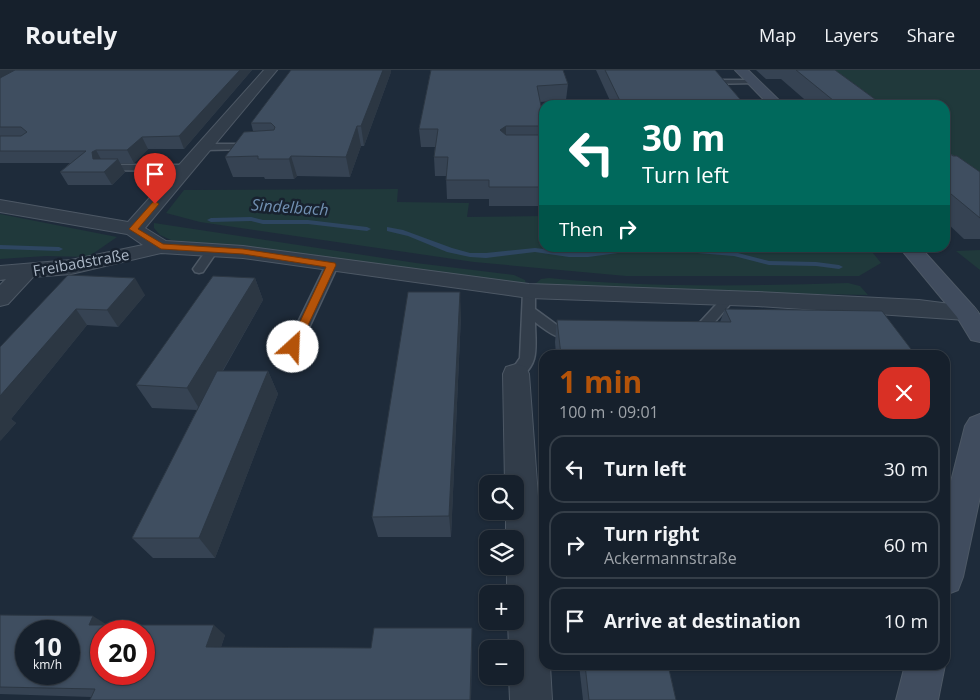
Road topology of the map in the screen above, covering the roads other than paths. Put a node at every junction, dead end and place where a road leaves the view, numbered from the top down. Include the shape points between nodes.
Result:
1 (271, 70) edge
2 (741, 70) edge
3 (694, 82) edge
4 (754, 82) junction
5 (771, 100) edge
6 (204, 147) junction
7 (258, 147) edge
8 (103, 168) edge
9 (186, 168) junction
10 (0, 206) edge
11 (133, 229) junction
12 (161, 247) junction
13 (212, 250) junction
14 (914, 252) edge
15 (332, 265) junction
16 (199, 269) dead end
17 (24, 272) junction
18 (0, 273) edge
19 (729, 298) junction
20 (0, 299) edge
21 (528, 300) junction
22 (966, 312) junction
23 (587, 334) edge
24 (980, 334) edge
25 (685, 336) edge
26 (293, 347) dead end
27 (516, 374) joint
28 (980, 426) edge
29 (950, 555) edge
30 (924, 670) edge
31 (531, 700) edge
32 (917, 700) edge

1 - 6 street
2 - 4 main road
3 - 4 lane
4 - 5 main road
6 - 7 lane
6 - 9 street
8 - 9 lane
9 - 11 street
10 - 11 street
11 - 12 street
12 - 13 street
12 - 17 street, Freibadstraße via 72,267
13 - 15 street
13 - 16 lane
14 - 22 main road
15 - 21 street
15 - 26 lane
17 - 18 street, Freibadstraße
17 - 20 street
19 - 21 street
19 - 22 street
19 - 25 lane via 694,336
21 - 23 lane via 558,333
21 - 27 lane via 526,360
22 - 24 main road
27 - 31 street
28 - 29 main road
30 - 32 main road

